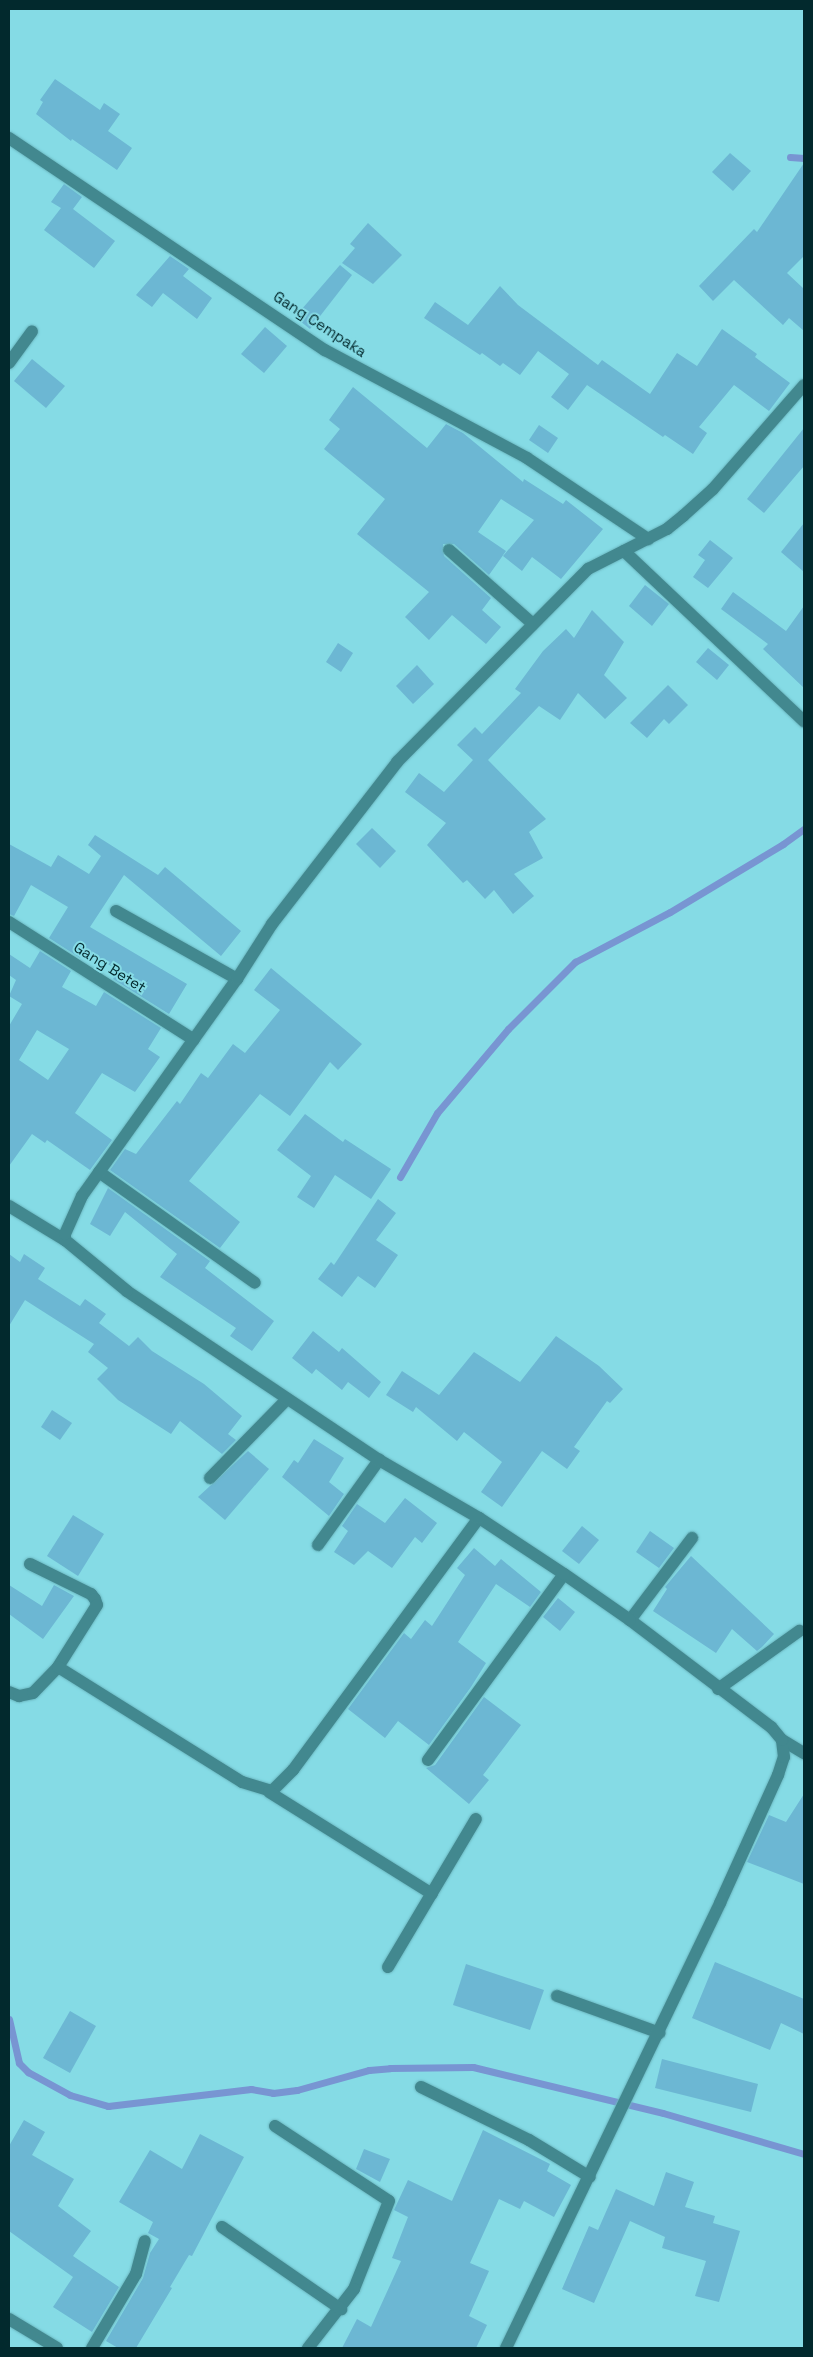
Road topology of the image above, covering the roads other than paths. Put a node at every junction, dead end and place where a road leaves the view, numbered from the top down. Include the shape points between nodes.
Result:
1 (9, 138) edge
2 (32, 331) dead end
3 (9, 363) edge
4 (804, 385) edge
5 (648, 539) junction
6 (449, 550) dead end
7 (624, 551) junction
8 (533, 624) junction
9 (804, 720) edge
10 (116, 911) dead end
11 (9, 922) edge
12 (237, 979) junction
13 (194, 1040) junction
14 (99, 1172) junction
15 (9, 1206) edge
16 (65, 1240) junction
17 (255, 1283) dead end
18 (286, 1400) junction
19 (379, 1460) junction
20 (210, 1478) dead end
21 (479, 1518) junction
22 (692, 1538) dead end
23 (318, 1545) dead end
24 (30, 1564) dead end
25 (564, 1574) junction
26 (630, 1620) junction
27 (799, 1631) dead end
28 (58, 1667) junction
29 (718, 1690) junction
30 (9, 1692) edge
31 (782, 1740) junction
32 (804, 1753) edge
33 (428, 1760) dead end
34 (269, 1792) junction
35 (476, 1819) dead end
36 (432, 1894) junction
37 (388, 1967) dead end
38 (557, 1996) dead end
39 (660, 2033) junction
40 (421, 2087) dead end
41 (275, 2126) dead end
42 (590, 2177) junction
43 (222, 2227) dead end
44 (145, 2241) dead end
45 (341, 2309) junction
46 (9, 2319) edge
47 (56, 2348) edge
48 (92, 2348) edge
49 (308, 2348) edge
50 (506, 2348) edge

1 - 5 street, Gang Cempaka via 325,350 527,458
2 - 3 street
4 - 5 street via 713,488 667,529
5 - 7 street
6 - 8 street
7 - 8 street via 588,569
7 - 9 street
8 - 12 street via 396,762 272,924
10 - 12 street
11 - 13 street, Gang Betet
12 - 13 street
13 - 14 street
14 - 16 street via 74,1207 66,1226
14 - 17 street
15 - 16 street
16 - 18 street via 127,1291
18 - 19 street
18 - 20 street
19 - 21 street
19 - 23 street
21 - 25 street
21 - 34 street via 293,1770 276,1789
22 - 26 street
24 - 28 street via 91,1594 97,1605
25 - 26 street
25 - 33 street
26 - 29 street
27 - 29 street
28 - 30 street via 33,1693 19,1696
28 - 34 street via 242,1782
29 - 31 street via 775,1731
31 - 32 street
31 - 39 street via 784,1757 778,1775
34 - 36 street
35 - 36 street
36 - 37 street
38 - 39 street
39 - 42 street
40 - 42 street via 529,2140
41 - 45 street via 390,2202 354,2289
42 - 50 street
43 - 45 street
44 - 48 street via 136,2274
45 - 49 street
46 - 47 street

